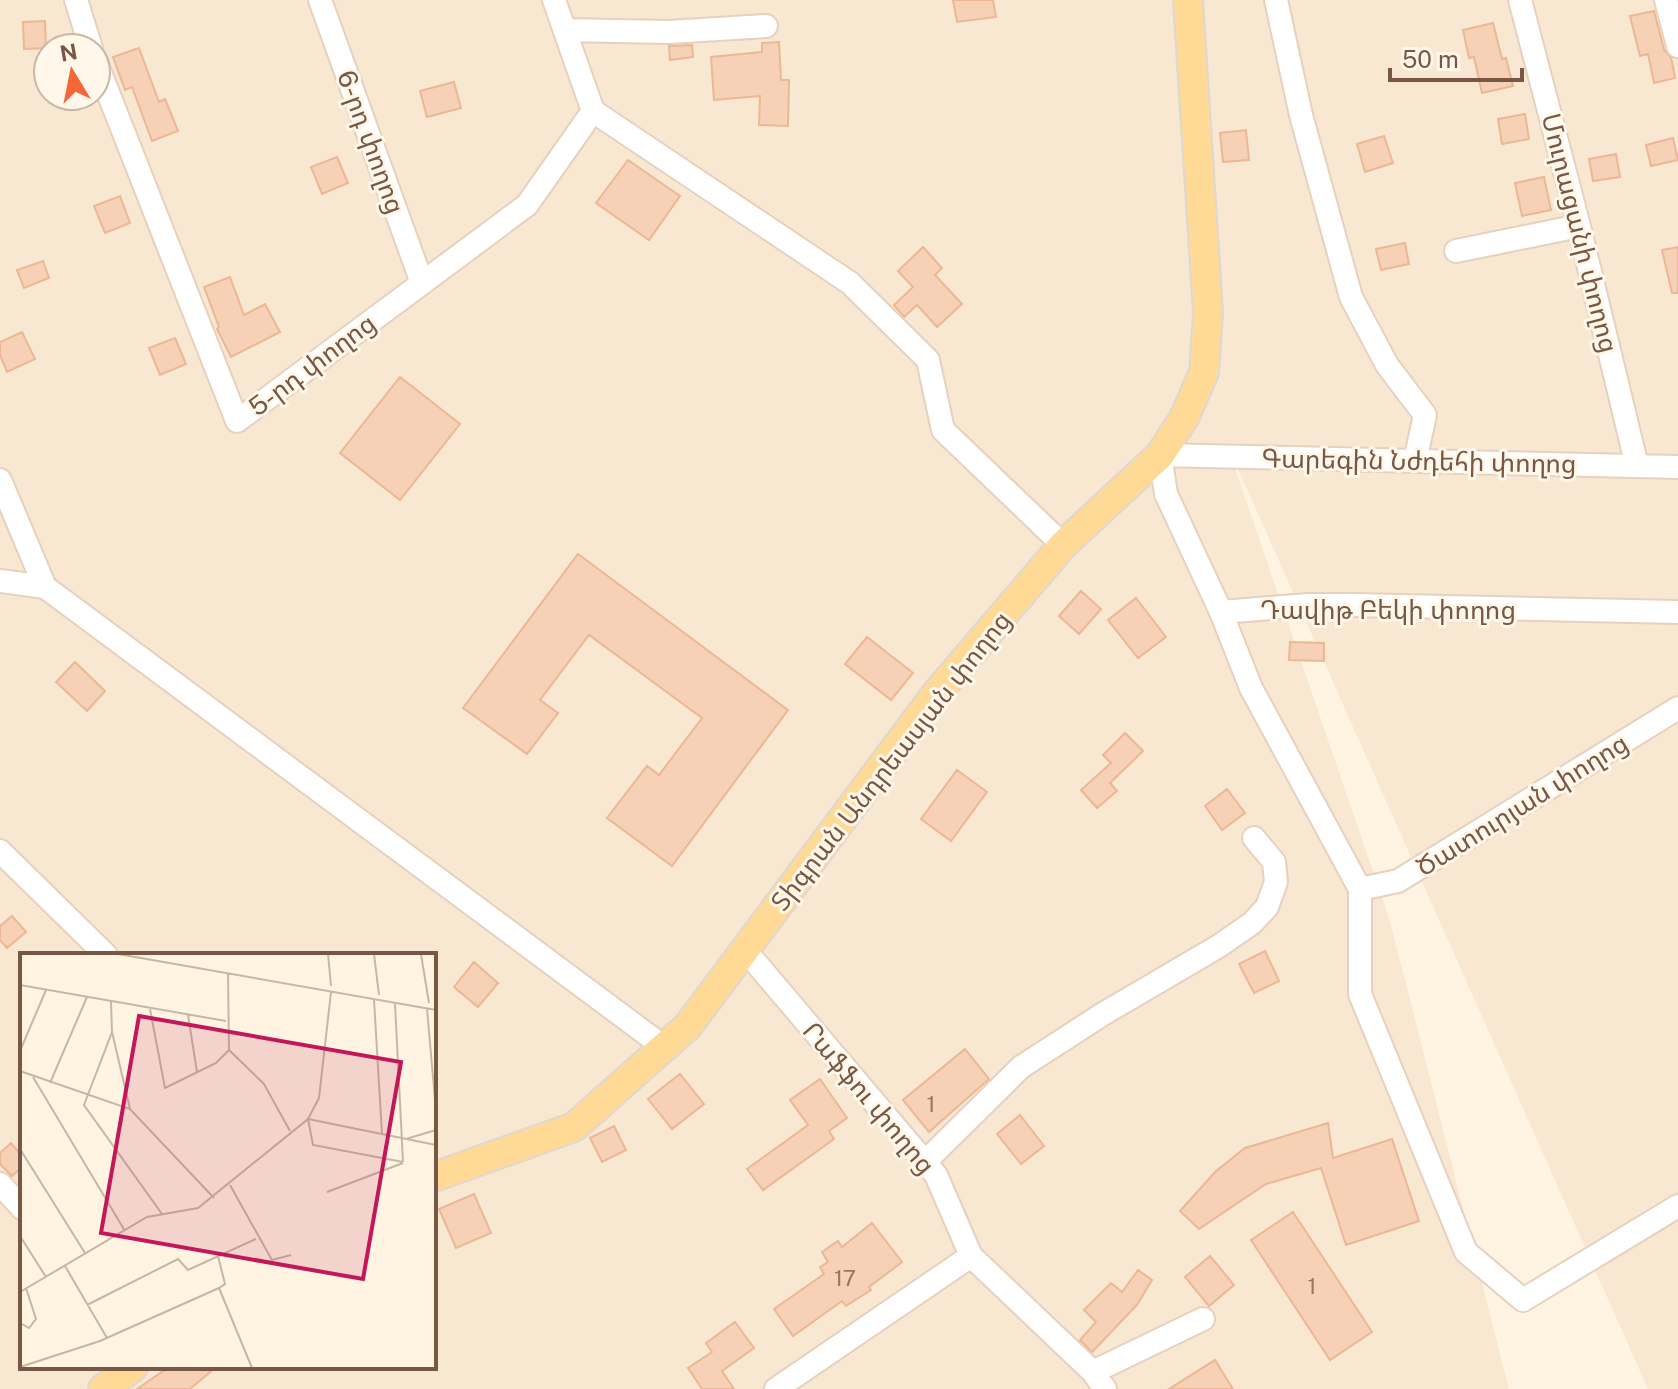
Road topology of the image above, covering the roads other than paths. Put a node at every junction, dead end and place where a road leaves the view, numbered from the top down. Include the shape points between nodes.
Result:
1 (76, 0) edge
2 (320, 0) edge
3 (554, 0) edge
4 (1188, 0) edge
5 (1276, 0) edge
6 (1520, 0) edge
7 (1666, 0) edge
8 (766, 26) dead end
9 (565, 30) junction
10 (86, 32) edge
11 (1678, 46) edge
12 (112, 103) edge
13 (593, 111) junction
14 (1579, 226) junction
15 (1456, 251) dead end
16 (422, 283) junction
17 (1160, 455) junction
18 (1415, 461) junction
19 (1637, 466) junction
20 (1678, 467) edge
21 (0, 480) edge
22 (1063, 545) junction
23 (0, 581) edge
24 (45, 587) junction
25 (1221, 612) junction
26 (1678, 612) edge
27 (1678, 708) edge
28 (1254, 838) dead end
29 (0, 851) edge
30 (1360, 889) junction
31 (745, 950) junction
32 (104, 953) edge
33 (664, 1047) junction
34 (925, 1162) junction
35 (436, 1176) edge
36 (0, 1184) edge
37 (20, 1206) edge
38 (1678, 1206) edge
39 (971, 1256) junction
40 (1203, 1319) dead end
41 (130, 1369) edge
42 (1099, 1381) edge
43 (103, 1389) edge
44 (776, 1389) edge

1 - 10 street
2 - 16 street, 6-րդ փողոց
3 - 9 street
4 - 17 main road, Տիգրան Անդրեասյան փողոց via 1207,326 1204,372
5 - 18 street via 1351,297 1387,365 1425,415
6 - 14 street, Մուրացանի փողոց
7 - 11 street
8 - 9 street via 669,32
9 - 13 street
12 - 16 street, 5-րդ փողոց via 237,421
13 - 16 street, 5-րդ փողոց via 527,205
13 - 22 street via 850,283 928,360 943,430
14 - 15 street
14 - 19 street, Մուրացանի փողոց
17 - 18 street, Գարեգին Նժդեհի փողոց
17 - 22 main road, Տիգրան Անդրեասյան փողոց
17 - 25 street via 1166,494
18 - 19 street, Գարեգին Նժդեհի փողոց
19 - 20 street, Գարեգին Նժդեհի փողոց
21 - 24 street
22 - 31 main road, Տիգրան Անդրեասյան փողոց via 935,695
23 - 24 street
24 - 33 street
25 - 26 street, Դավիթ Բեկի փողոց via 1308,605
25 - 30 street via 1251,688
27 - 30 street, Ծատուրյան փողոց via 1398,881
28 - 34 street via 1274,862 1276,882 1267,907 1252,923 1021,1067
29 - 32 street
30 - 38 street via 1360,994 1466,1252 1523,1300
31 - 33 main road, Տիգրան Անդրեասյան փողոց via 688,1026
31 - 34 street, Րաֆֆու փողոց
33 - 35 main road, Տիգրան Անդրեասյան փողոց via 574,1127
34 - 39 street, Րաֆֆու փողոց via 936,1175
36 - 37 street
39 - 42 street, Րաֆֆու փողոց
39 - 44 street
40 - 42 street, Րաֆֆու փողոց
41 - 43 main road

